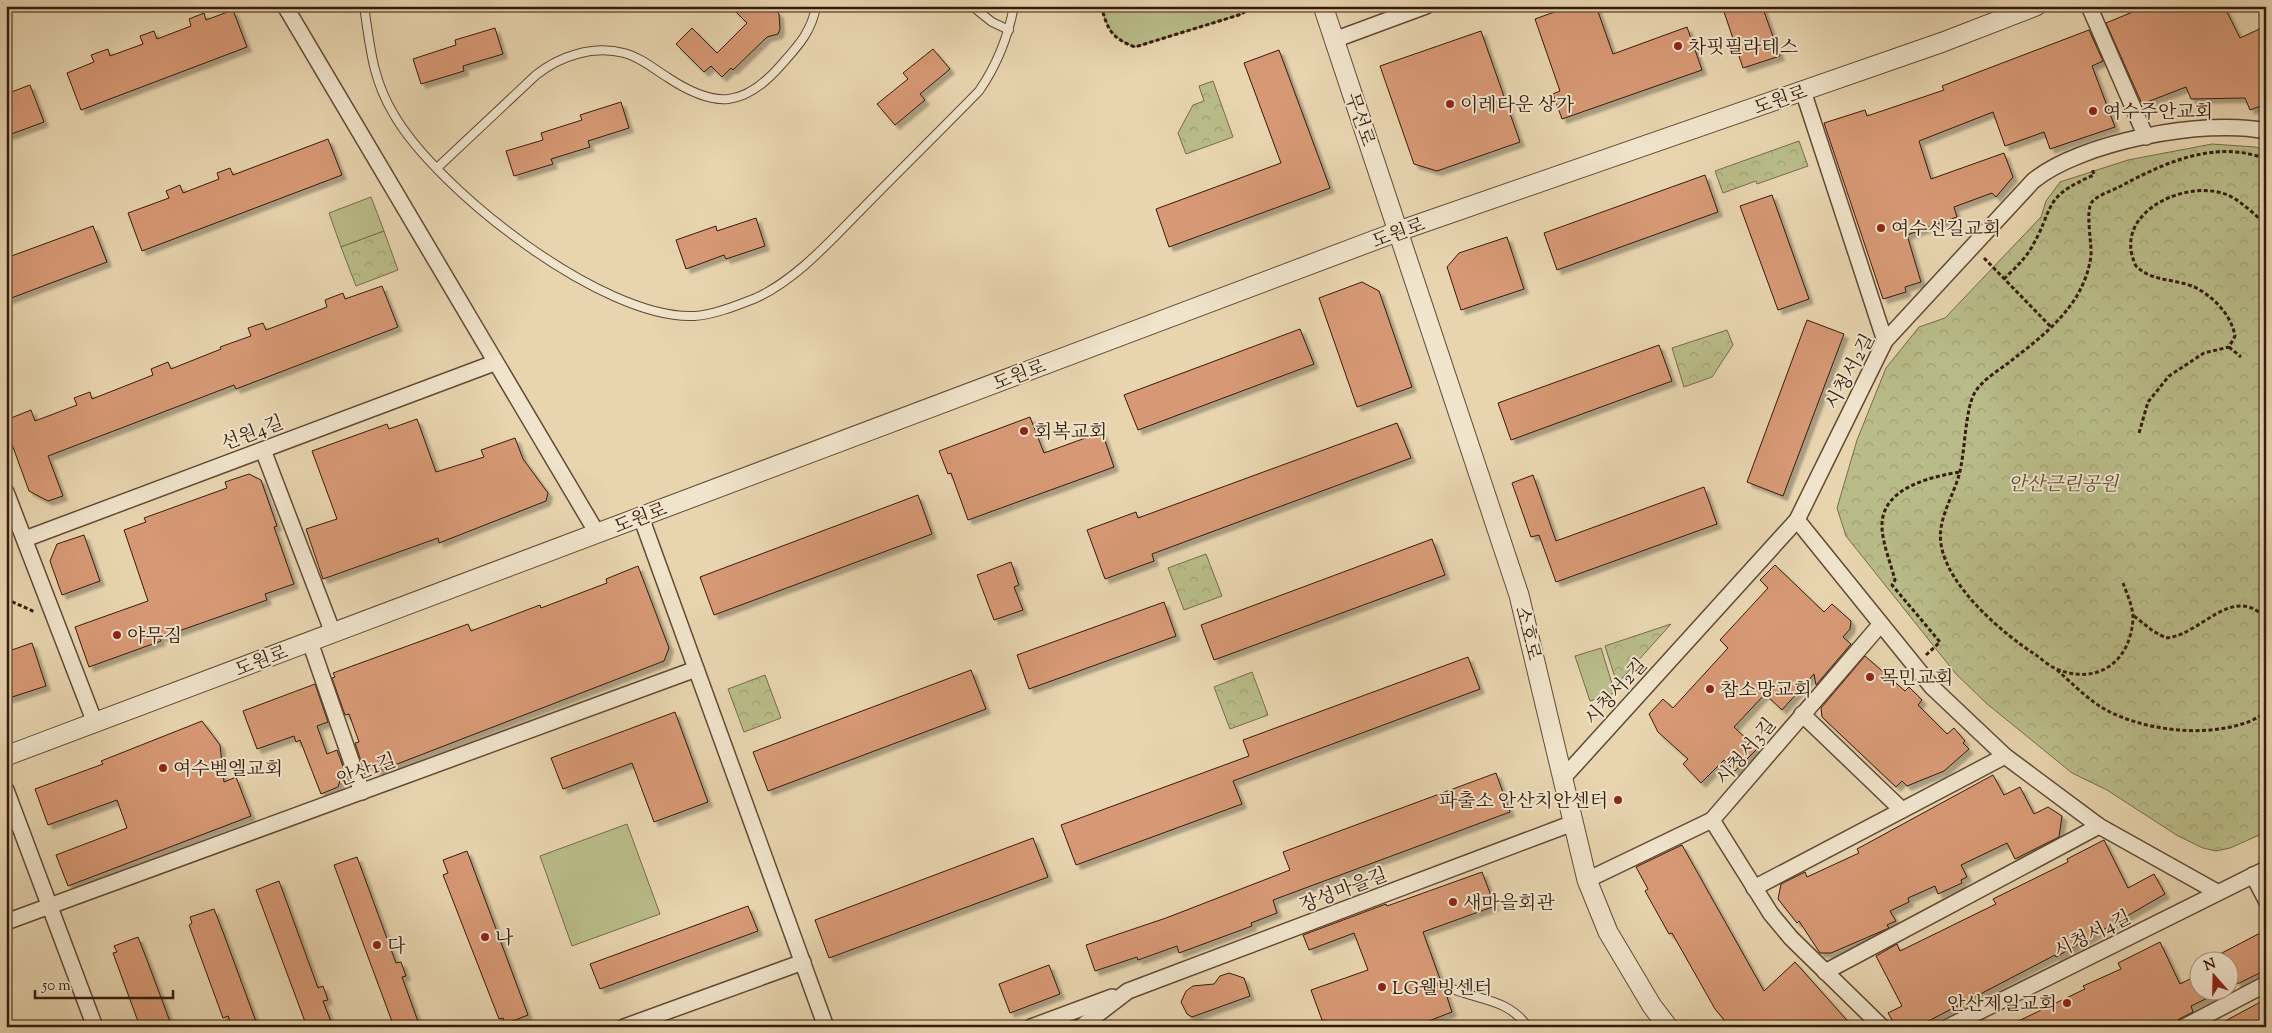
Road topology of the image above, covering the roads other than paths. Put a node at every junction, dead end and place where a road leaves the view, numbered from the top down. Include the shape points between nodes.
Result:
1 (285, 6) edge
2 (364, 6) edge
3 (816, 6) edge
4 (972, 6) edge
5 (1014, 6) edge
6 (1323, 6) edge
7 (2036, 6) edge
8 (2089, 6) edge
9 (1424, 7) edge
10 (1009, 30) junction
11 (1334, 40) junction
12 (1803, 91) junction
13 (2266, 131) edge
14 (2146, 137) junction
15 (437, 168) junction
16 (1399, 231) junction
17 (1885, 342) junction
18 (494, 363) junction
19 (263, 450) junction
20 (6, 492) edge
21 (641, 517) junction
22 (1797, 520) junction
23 (597, 533) junction
24 (25, 539) junction
25 (1880, 625) junction
26 (333, 633) junction
27 (310, 642) junction
28 (696, 669) junction
29 (1802, 714) junction
30 (95, 723) junction
31 (6, 756) edge
32 (2005, 756) junction
33 (1563, 778) junction
34 (6, 790) edge
35 (362, 792) junction
36 (1902, 810) junction
37 (1712, 820) junction
38 (1573, 823) junction
39 (2099, 826) junction
40 (2260, 872) edge
41 (1587, 880) junction
42 (1754, 888) junction
43 (2217, 892) junction
44 (2266, 900) edge
45 (50, 906) junction
46 (6, 922) edge
47 (803, 962) junction
48 (1825, 972) junction
49 (1442, 984) dead end
50 (2266, 984) edge
51 (1128, 991) junction
52 (95, 1027) edge
53 (624, 1027) edge
54 (826, 1027) edge
55 (1031, 1027) edge
56 (1081, 1027) edge
57 (1528, 1027) edge
58 (1668, 1027) edge
59 (1882, 1027) edge
60 (1948, 1027) edge
61 (2184, 1027) edge

1 - 18 street
2 - 15 lane via 372,64 383,94 401,127
3 - 15 lane via 804,38 775,73 746,96 730,100 712,99 626,54 610,51 566,56 536,75
4 - 10 lane via 992,22
5 - 10 lane
6 - 11 street, 무선로
7 - 12 street, 도원로
8 - 14 street
9 - 11 street
10 - 15 lane via 993,70 979,91 827,243 795,272 756,297 709,313 694,316 649,309 608,294 548,259 505,228
11 - 16 street, 무선로
12 - 16 street, 도원로
12 - 17 street
13 - 14 street, 시청서2길 via 2212,128
14 - 17 street, 시청서2길 via 2061,162 2033,181
16 - 21 street, 도원로
16 - 33 street, 소호로 via 1519,594
17 - 22 street, 시청서2길
18 - 19 street, 선원4길
18 - 23 street
19 - 24 street, 선원4길
19 - 26 street
20 - 24 street
21 - 23 street, 도원로
21 - 28 street
22 - 25 street
22 - 33 street, 시청서2길
23 - 26 street, 도원로
24 - 30 street
25 - 29 street, 시청서3길
25 - 32 street via 1932,687
26 - 27 street, 도원로
27 - 30 street, 도원로
27 - 35 street
28 - 35 street, 안산1길
28 - 47 street
29 - 36 street
29 - 37 street, 시청서3길
30 - 31 street, 도원로
32 - 36 street
32 - 39 street
33 - 38 street, 소호로
34 - 45 street
35 - 45 street, 안산1길
36 - 42 street
37 - 41 street
37 - 42 street
38 - 41 street, 소호로
38 - 51 street, 장성마을길
39 - 43 street
39 - 48 street
40 - 43 street, 시청서4길
40 - 44 street, 시청서4길
41 - 58 street, 소호로 via 1608,932
42 - 48 street via 1791,938
43 - 60 street, 시청서4길
45 - 46 street, 안산1길
45 - 52 street
47 - 53 street
47 - 54 street
48 - 59 street
49 - 57 lane via 1465,994 1497,1001 1515,1012
50 - 61 street
51 - 55 street, 장성마을길
51 - 56 street, 장성마을길

